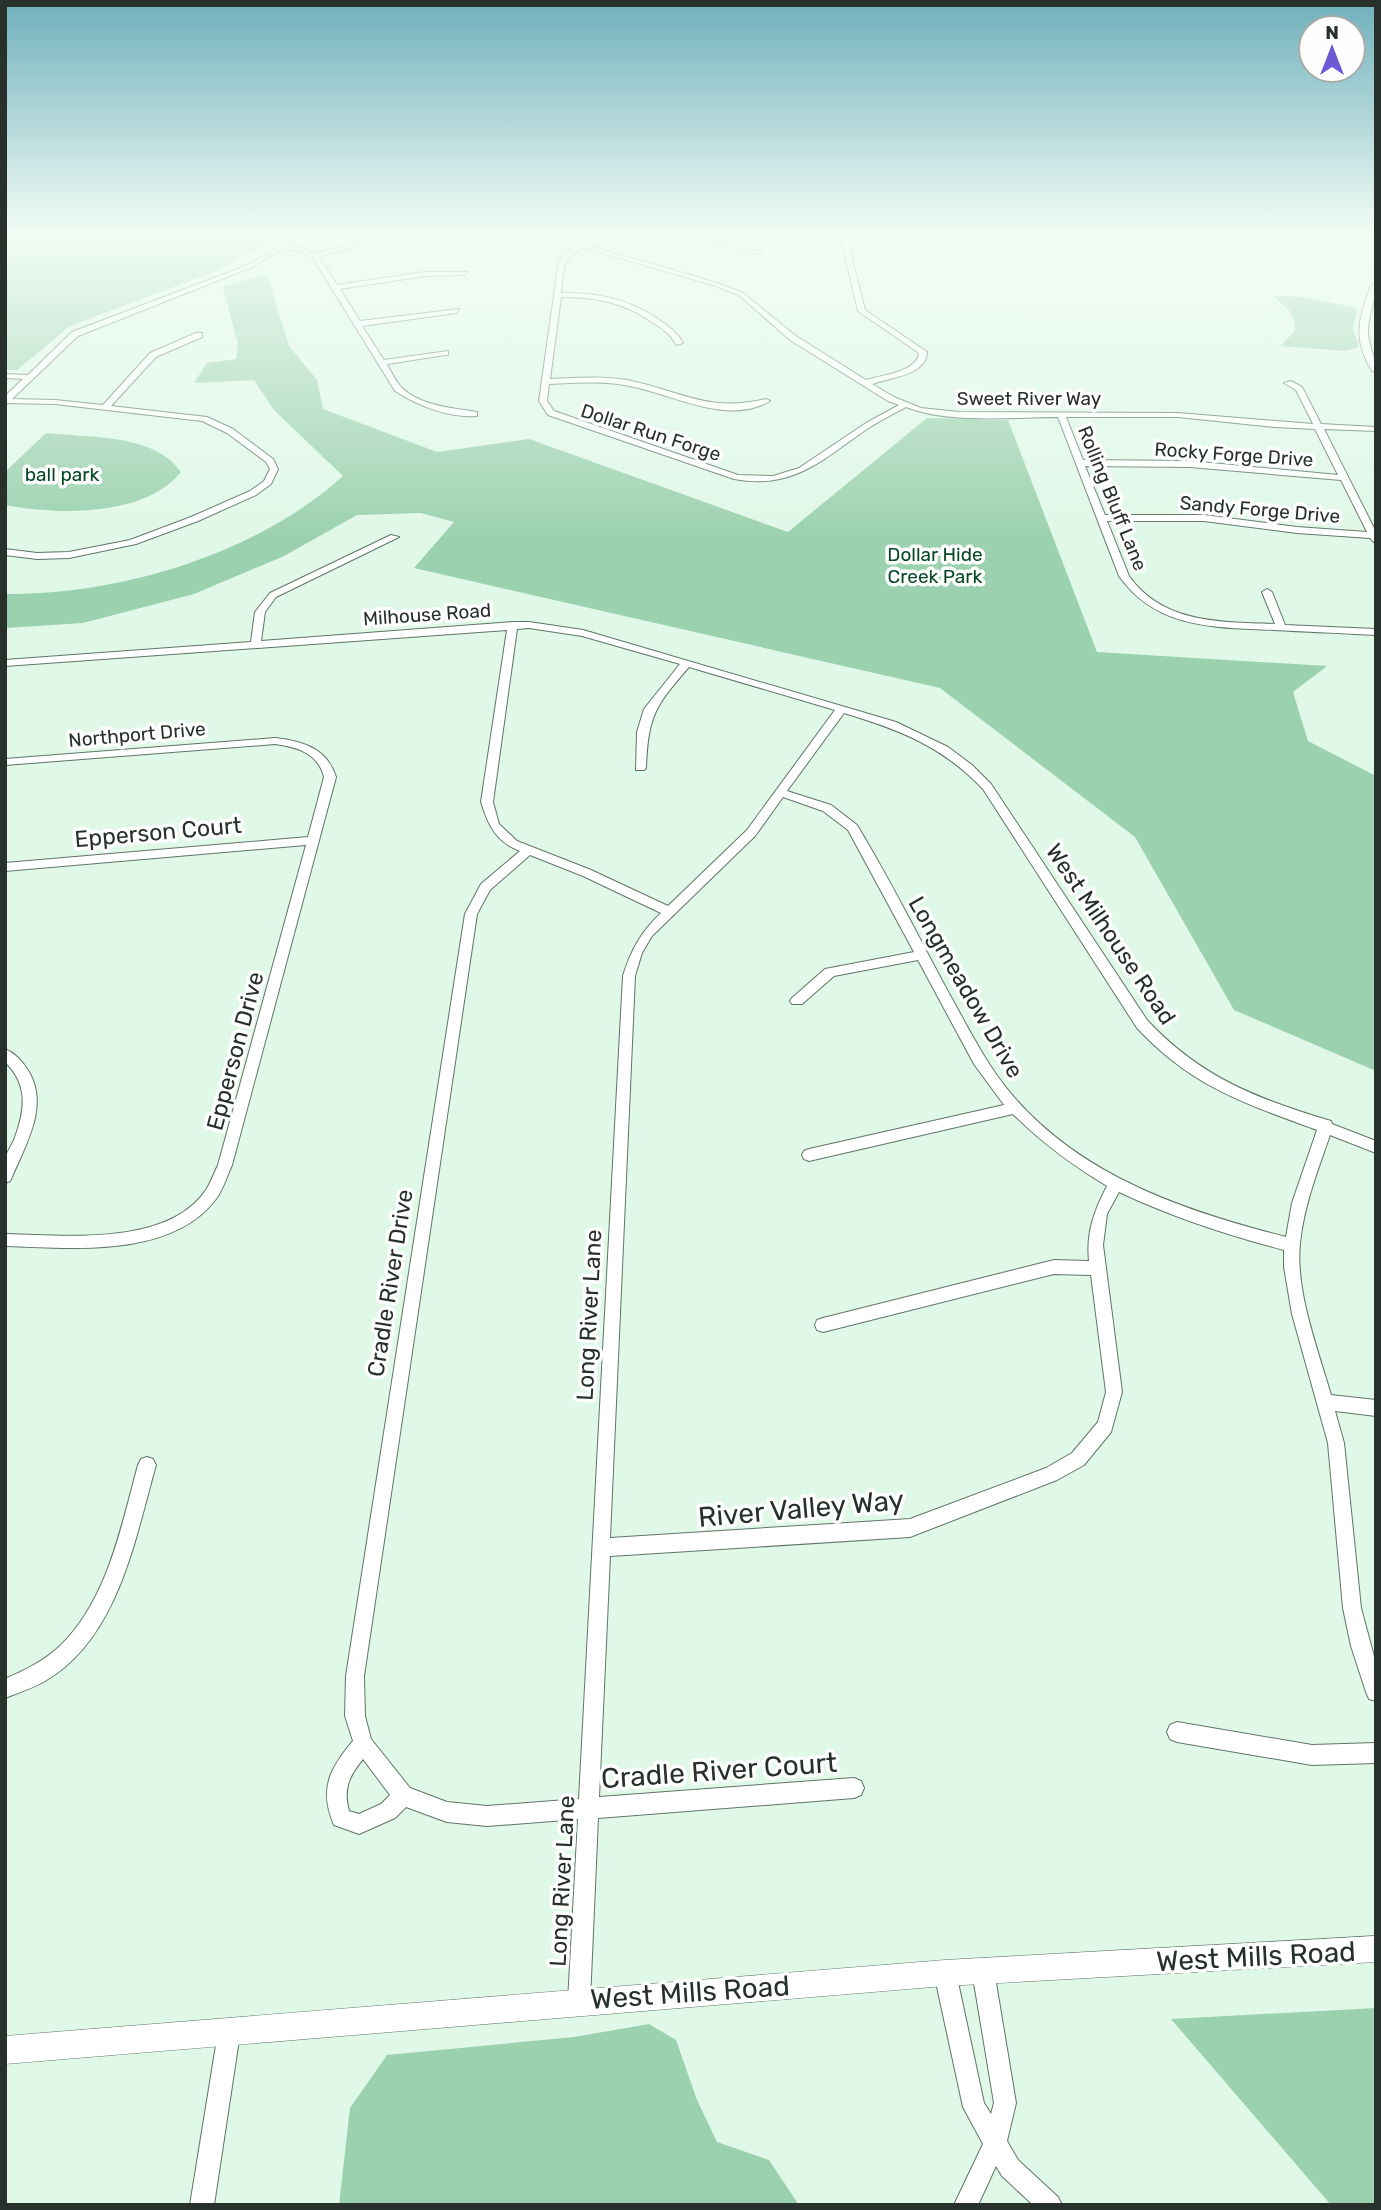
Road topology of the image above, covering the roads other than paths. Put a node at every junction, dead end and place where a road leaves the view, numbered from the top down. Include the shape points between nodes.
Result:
1 (77, 333) edge
2 (363, 333) edge
3 (552, 333) edge
4 (675, 333) edge
5 (788, 333) edge
6 (895, 333) edge
7 (1361, 333) edge
8 (199, 335) dead end
9 (680, 343) dead end
10 (445, 353) dead end
11 (381, 363) junction
12 (1376, 369) edge
13 (5, 376) edge
14 (27, 377) junction
15 (546, 382) junction
16 (866, 383) junction
17 (1288, 383) dead end
18 (5, 401) edge
19 (766, 401) dead end
20 (905, 405) junction
21 (106, 407) junction
22 (474, 414) dead end
23 (1061, 414) junction
24 (1318, 426) junction
25 (1376, 429) edge
26 (1080, 463) junction
27 (1344, 478) junction
28 (1102, 518) junction
29 (394, 537) dead end
30 (1374, 538) edge
31 (5, 552) edge
32 (1267, 592) dead end
33 (513, 625) junction
34 (1281, 628) junction
35 (1376, 632) edge
36 (256, 644) junction
37 (5, 663) edge
38 (687, 663) junction
39 (842, 709) junction
40 (272, 741) joint
41 (5, 762) edge
42 (640, 768) dead end
43 (782, 793) junction
44 (314, 840) junction
45 (527, 851) junction
46 (5, 867) edge
47 (669, 912) junction
48 (921, 955) junction
49 (797, 1001) dead end
50 (5, 1054) edge
51 (1015, 1108) junction
52 (1326, 1125) junction
53 (1376, 1147) edge
54 (809, 1155) dead end
55 (5, 1177) edge
56 (1115, 1185) junction
57 (5, 1240) edge
58 (1292, 1245) junction
59 (1097, 1268) junction
60 (823, 1325) dead end
61 (1326, 1402) junction
62 (1376, 1408) edge
63 (147, 1465) dead end
64 (600, 1548) junction
65 (5, 1689) edge
66 (1376, 1692) edge
67 (1177, 1732) dead end
68 (363, 1744) junction
69 (1376, 1752) edge
70 (854, 1788) dead end
71 (403, 1796) junction
72 (589, 1808) junction
73 (1376, 1949) edge
74 (983, 1971) junction
75 (945, 1973) junction
76 (579, 2001) junction
77 (229, 2033) junction
78 (5, 2049) edge
79 (996, 2141) junction
80 (202, 2205) edge
81 (966, 2205) edge
82 (1050, 2205) edge

1 - 14 street
2 - 11 street
3 - 15 street, Dollar Run Forge
4 - 9 street
5 - 16 street, Sweet River Way
6 - 16 street via 923,352 923,358 915,368
7 - 12 main road
8 - 21 street via 153,355
10 - 11 street
11 - 22 street via 407,395 454,413
13 - 14 street
14 - 18 street
15 - 19 street via 620,382 723,409
15 - 20 street, Dollar Run Forge via 545,407 561,419 749,479 777,479 804,471
16 - 20 street, Sweet River Way
17 - 24 street via 1299,388
18 - 21 street
20 - 23 street, Sweet River Way via 948,413
21 - 31 street via 191,416 217,424 270,461 273,474 250,495 125,544 53,556
23 - 24 street, Sweet River Way via 1166,414
23 - 26 street, Rolling Bluff Lane
24 - 25 street, Sweet River Way
24 - 27 street
26 - 27 street, Rocky Forge Drive via 1190,464
26 - 28 street, Rolling Bluff Lane
27 - 30 street
28 - 30 street, Sandy Forge Drive via 1204,518
28 - 34 street, Rolling Bluff Lane via 1127,582 1138,593 1204,624
29 - 36 street via 272,595 260,611
32 - 34 street
33 - 36 street, Milhouse Road
33 - 38 street, Milhouse Road via 583,633
33 - 45 street via 488,806 500,833
34 - 35 street, Rolling Bluff Lane
36 - 37 street, Milhouse Road
38 - 39 street, Milhouse Road
38 - 42 street via 645,714
39 - 43 street, Long River Lane
39 - 52 street, West Milhouse Road via 922,736 975,773 1142,1024 1167,1052 1215,1083
40 - 41 street, Northport Drive
40 - 44 street, Epperson Drive via 309,749 328,768 330,783
43 - 47 street, Long River Lane via 751,833
43 - 48 street, Longmeadow Drive via 827,808 853,828
44 - 46 street, Epperson Court
44 - 57 street, Epperson Drive via 225,1165 208,1197 175,1224 140,1238
45 - 47 street
45 - 68 street, Cradle River Drive via 485,887 471,914 355,1676 355,1716
47 - 64 street, Long River Lane via 640,944 628,980
48 - 49 street via 830,972
48 - 51 street, Longmeadow Drive via 979,1060
50 - 55 street via 25,1073 32,1099
51 - 54 street
51 - 56 street, Longmeadow Drive via 1066,1153
52 - 53 street, West Milhouse Road
52 - 58 street via 1299,1203
56 - 58 street, Longmeadow Drive via 1183,1215
56 - 59 street, River Valley Way via 1097,1223
58 - 61 street via 1297,1303
59 - 60 street via 1054,1267
59 - 64 street, River Valley Way via 1114,1392 1100,1436 1066,1468 915,1527
61 - 62 street
61 - 66 street via 1342,1488 1352,1608
63 - 65 street via 115,1578 100,1609 79,1638 48,1667
64 - 72 street, Long River Lane
67 - 69 street via 1312,1755
68 - 71 street, Cradle River Drive
68 - 71 street via 340,1771 334,1799 341,1818 359,1824 388,1811
70 - 72 street, Cradle River Court
71 - 72 street via 459,1814
72 - 76 street, Long River Lane
73 - 74 street, West Mills Road
74 - 75 street, West Mills Road
74 - 79 street via 1005,2103
75 - 76 street, West Mills Road
75 - 79 street via 974,2107
76 - 77 street, West Mills Road
77 - 78 street, West Mills Road
77 - 80 street
79 - 81 street
79 - 82 street via 1010,2168

